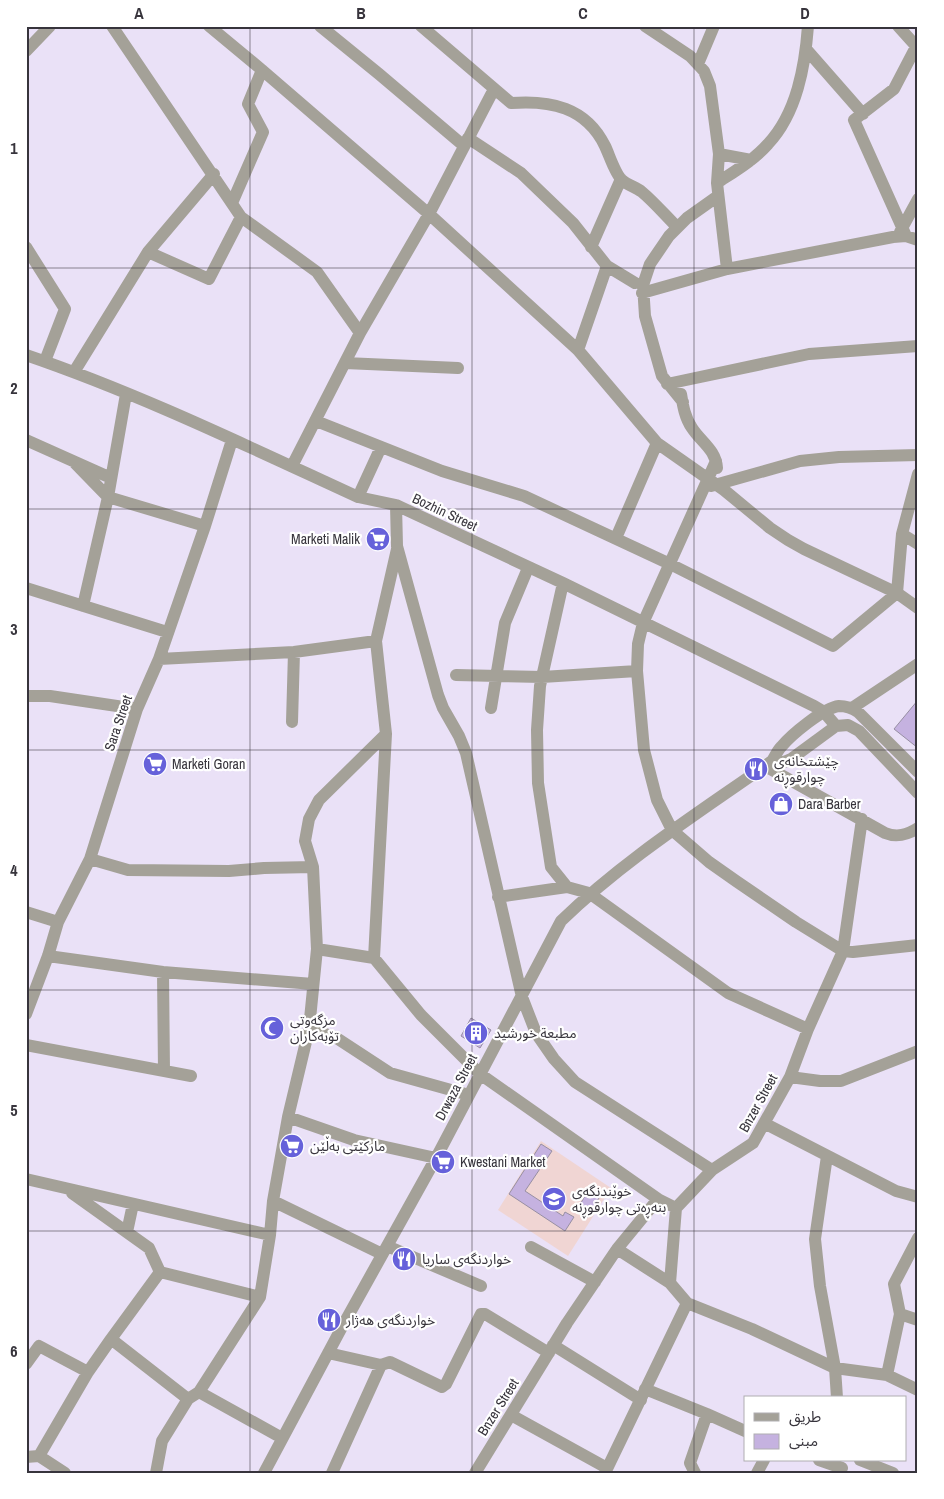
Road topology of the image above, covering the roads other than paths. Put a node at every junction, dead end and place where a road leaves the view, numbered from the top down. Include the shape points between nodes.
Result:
1 (50, 26) edge
2 (112, 26) edge
3 (209, 26) edge
4 (320, 26) edge
5 (421, 26) edge
6 (645, 26) edge
7 (714, 26) edge
8 (808, 26) edge
9 (898, 26) edge
10 (917, 44) edge
11 (806, 49) junction
12 (26, 51) edge
13 (698, 64) junction
14 (262, 70) junction
15 (494, 89) junction
16 (863, 114) junction
17 (466, 142) junction
18 (719, 154) junction
19 (751, 160) junction
20 (214, 174) junction
21 (621, 179) junction
22 (718, 190) junction
23 (918, 199) edge
24 (232, 204) junction
25 (429, 214) junction
26 (241, 217) junction
27 (677, 227) junction
28 (906, 235) edge
29 (26, 247) edge
30 (591, 247) junction
31 (148, 252) junction
32 (727, 269) junction
33 (606, 272) junction
34 (640, 287) junction
35 (360, 333) junction
36 (918, 346) edge
37 (578, 350) junction
38 (26, 355) edge
39 (44, 361) junction
40 (345, 364) junction
41 (458, 368) dead end
42 (74, 372) junction
43 (673, 382) junction
44 (126, 394) junction
45 (316, 421) junction
46 (26, 440) edge
47 (232, 440) junction
48 (657, 443) junction
49 (381, 447) junction
50 (918, 455) edge
51 (73, 461) junction
52 (292, 466) junction
53 (918, 474) edge
54 (111, 478) junction
55 (710, 484) junction
56 (108, 497) junction
57 (358, 497) junction
58 (396, 505) junction
59 (205, 526) junction
60 (902, 534) junction
61 (616, 538) junction
62 (918, 544) edge
63 (397, 546) junction
64 (670, 564) junction
65 (528, 568) junction
66 (563, 583) junction
67 (26, 588) edge
68 (897, 593) junction
69 (83, 606) junction
70 (918, 608) edge
71 (643, 623) junction
72 (167, 632) junction
73 (376, 641) junction
74 (294, 652) junction
75 (159, 659) junction
76 (918, 664) edge
77 (637, 671) junction
78 (456, 675) dead end
79 (495, 676) junction
80 (542, 677) junction
81 (26, 688) edge
82 (26, 696) edge
83 (50, 696) junction
84 (491, 708) dead end
85 (852, 708) junction
86 (137, 709) junction
87 (824, 712) junction
88 (292, 722) dead end
89 (836, 726) junction
90 (386, 734) junction
91 (769, 764) junction
92 (918, 772) edge
93 (918, 793) edge
94 (862, 819) junction
95 (918, 828) edge
96 (672, 830) junction
97 (90, 859) junction
98 (313, 867) junction
99 (567, 887) junction
100 (589, 894) junction
101 (498, 897) junction
102 (26, 912) edge
103 (58, 922) junction
104 (918, 944) edge
105 (317, 949) junction
106 (843, 951) junction
107 (48, 956) junction
108 (374, 958) junction
109 (163, 972) junction
110 (312, 984) junction
111 (522, 997) junction
112 (26, 1014) edge
113 (309, 1029) junction
114 (808, 1029) junction
115 (26, 1045) edge
116 (918, 1052) edge
117 (164, 1071) junction
118 (480, 1074) junction
119 (191, 1076) dead end
120 (790, 1077) junction
121 (469, 1095) junction
122 (288, 1116) junction
123 (764, 1123) junction
124 (827, 1156) junction
125 (436, 1158) junction
126 (712, 1170) junction
127 (26, 1179) edge
128 (65, 1189) junction
129 (918, 1197) edge
130 (658, 1199) junction
131 (273, 1201) junction
132 (133, 1204) junction
133 (676, 1208) junction
134 (127, 1232) junction
135 (270, 1235) junction
136 (918, 1238) edge
137 (531, 1247) dead end
138 (617, 1249) junction
139 (385, 1250) junction
140 (160, 1272) junction
141 (595, 1282) junction
142 (670, 1283) junction
143 (481, 1286) dead end
144 (260, 1297) junction
145 (687, 1303) junction
146 (900, 1314) junction
147 (918, 1320) edge
148 (111, 1340) junction
149 (551, 1349) junction
150 (328, 1353) junction
151 (26, 1364) edge
152 (381, 1365) junction
153 (836, 1368) junction
154 (88, 1372) junction
155 (887, 1375) junction
156 (918, 1390) edge
157 (643, 1394) junction
158 (194, 1396) junction
159 (837, 1396) edge
160 (707, 1414) junction
161 (511, 1415) junction
162 (744, 1431) edge
163 (282, 1438) junction
164 (33, 1456) edge
165 (826, 1462) edge
166 (865, 1462) edge
167 (842, 1467) edge
168 (606, 1470) edge
169 (65, 1473) edge
170 (156, 1473) edge
171 (264, 1473) edge
172 (332, 1473) edge
173 (475, 1473) edge
174 (695, 1473) edge
175 (893, 1473) edge

1 - 12 street
2 - 20 street
3 - 14 street
4 - 17 street
5 - 15 street
6 - 13 street via 683,50
7 - 13 street
8 - 11 street
9 - 10 street
10 - 16 street via 894,90
11 - 16 street
11 - 19 street via 799,83 784,122 771,141
13 - 18 street via 710,86
14 - 24 street via 248,104 263,132
14 - 25 street
15 - 17 street
15 - 21 street via 511,103 554,104 577,115 598,135
16 - 28 street via 854,120
17 - 25 street
17 - 30 street via 521,173 573,223
18 - 19 street
18 - 22 street
19 - 22 street
20 - 24 street
20 - 31 street
21 - 27 street via 641,191
21 - 30 street
22 - 27 street
22 - 32 street
23 - 28 street
24 - 26 street
25 - 35 street
25 - 37 street
26 - 31 street via 209,279
26 - 35 street via 317,272
27 - 34 street via 655,255
28 - 32 street
29 - 39 street via 65,309
30 - 33 street
31 - 42 street
32 - 34 street via 662,288
33 - 34 street
33 - 37 street
34 - 43 street via 662,376
35 - 40 street
36 - 43 street via 809,354
37 - 48 street
38 - 39 street, Bozhin Street
39 - 42 street, Bozhin Street
40 - 41 street
40 - 45 street
42 - 44 street, Bozhin Street
43 - 55 street via 691,427 716,461
44 - 47 street, Bozhin Street
44 - 54 street
45 - 49 street
45 - 52 street
46 - 51 street
47 - 52 street, Bozhin Street
47 - 59 street, Sara Street
48 - 55 street
48 - 61 street
49 - 57 street
49 - 61 street via 442,471 524,496
50 - 55 street via 808,460
51 - 54 street
51 - 56 street
52 - 57 street, Bozhin Street
53 - 60 street
54 - 56 street
55 - 64 street
55 - 68 street via 788,540
56 - 59 street
56 - 69 street
57 - 58 street, Bozhin Street
58 - 63 street
58 - 65 street, Bozhin Street
59 - 72 street, Sara Street
60 - 62 street
60 - 68 street
61 - 64 street
63 - 73 street
63 - 101 street via 440,700 466,753
64 - 68 street via 833,646
64 - 71 street
65 - 66 street, Bozhin Street
65 - 79 street via 504,623
66 - 71 street, Bozhin Street
66 - 80 street
67 - 69 street
68 - 70 street
69 - 72 street
71 - 77 street
71 - 87 street, Bozhin Street
72 - 75 street, Sara Street
73 - 74 street
73 - 90 street
74 - 75 street
74 - 88 street
75 - 86 street, Sara Street
76 - 85 street
77 - 80 street
77 - 96 street via 646,766 657,800
78 - 79 street
79 - 80 street
79 - 84 street
80 - 99 street via 537,730 540,792 551,867
81 - 83 street
82 - 83 street
83 - 86 street
85 - 87 street, Drwaza Street via 838,706
85 - 92 street
86 - 97 street, Sara Street
87 - 89 street, Bozhin Street
87 - 91 street, Drwaza Street via 785,743
89 - 91 street, Drwaza Street via 798,756
89 - 93 street via 848,725 859,731
90 - 98 street via 319,800 309,819 305,841
90 - 108 street
91 - 94 street
91 - 96 street, Drwaza Street
94 - 95 street via 892,836 901,836
94 - 106 street, Bnzer Street
96 - 100 street, Drwaza Street
96 - 106 street via 709,862
97 - 98 street via 128,870 229,871
97 - 103 street, Sara Street
98 - 105 street
99 - 100 street
99 - 101 street
100 - 111 street, Drwaza Street via 561,921
100 - 114 street via 728,993
101 - 111 street
102 - 103 street
103 - 107 street, Sara Street
104 - 106 street
105 - 108 street
105 - 110 street
106 - 114 street, Bnzer Street
107 - 109 street
107 - 112 street, Sara Street
108 - 118 street via 421,1015
109 - 110 street
109 - 117 street
110 - 113 street
111 - 118 street, Drwaza Street
111 - 126 street via 536,1033 575,1082
113 - 121 street via 335,1037 390,1073
113 - 122 street
114 - 120 street, Bnzer Street
115 - 117 street
116 - 120 street via 842,1081
117 - 119 street
118 - 121 street, Drwaza Street
118 - 130 street
120 - 123 street, Bnzer Street
121 - 125 street, Drwaza Street
122 - 125 street via 354,1140
122 - 131 street
123 - 124 street
123 - 126 street, Bnzer Street via 753,1143
124 - 129 street via 896,1191
124 - 153 street via 815,1239 820,1286
125 - 139 street, Drwaza Street
126 - 133 street, Bnzer Street
127 - 128 street
128 - 132 street
128 - 134 street
130 - 133 street
130 - 138 street, Bnzer Street
131 - 135 street
131 - 139 street
132 - 134 street
132 - 135 street
133 - 142 street
134 - 140 street via 149,1248
135 - 144 street
136 - 146 street via 894,1284
137 - 141 street
138 - 141 street, Bnzer Street
138 - 142 street
139 - 143 street
139 - 150 street, Drwaza Street
140 - 144 street
140 - 148 street
141 - 149 street, Bnzer Street
142 - 145 street
144 - 158 street
145 - 153 street
145 - 157 street
146 - 147 street
146 - 155 street
148 - 154 street
148 - 158 street
149 - 152 street via 481,1314 442,1387 390,1362
149 - 157 street
149 - 161 street, Bnzer Street
150 - 152 street
150 - 163 street, Drwaza Street
151 - 154 street via 39,1346
152 - 172 street
153 - 155 street
153 - 159 street
154 - 164 street
155 - 156 street
157 - 160 street
157 - 168 street
158 - 163 street
158 - 170 street via 162,1441
160 - 162 street
160 - 174 street via 690,1463
161 - 168 street
161 - 173 street, Bnzer Street
163 - 171 street, Drwaza Street
164 - 169 street
165 - 167 street
166 - 175 street

